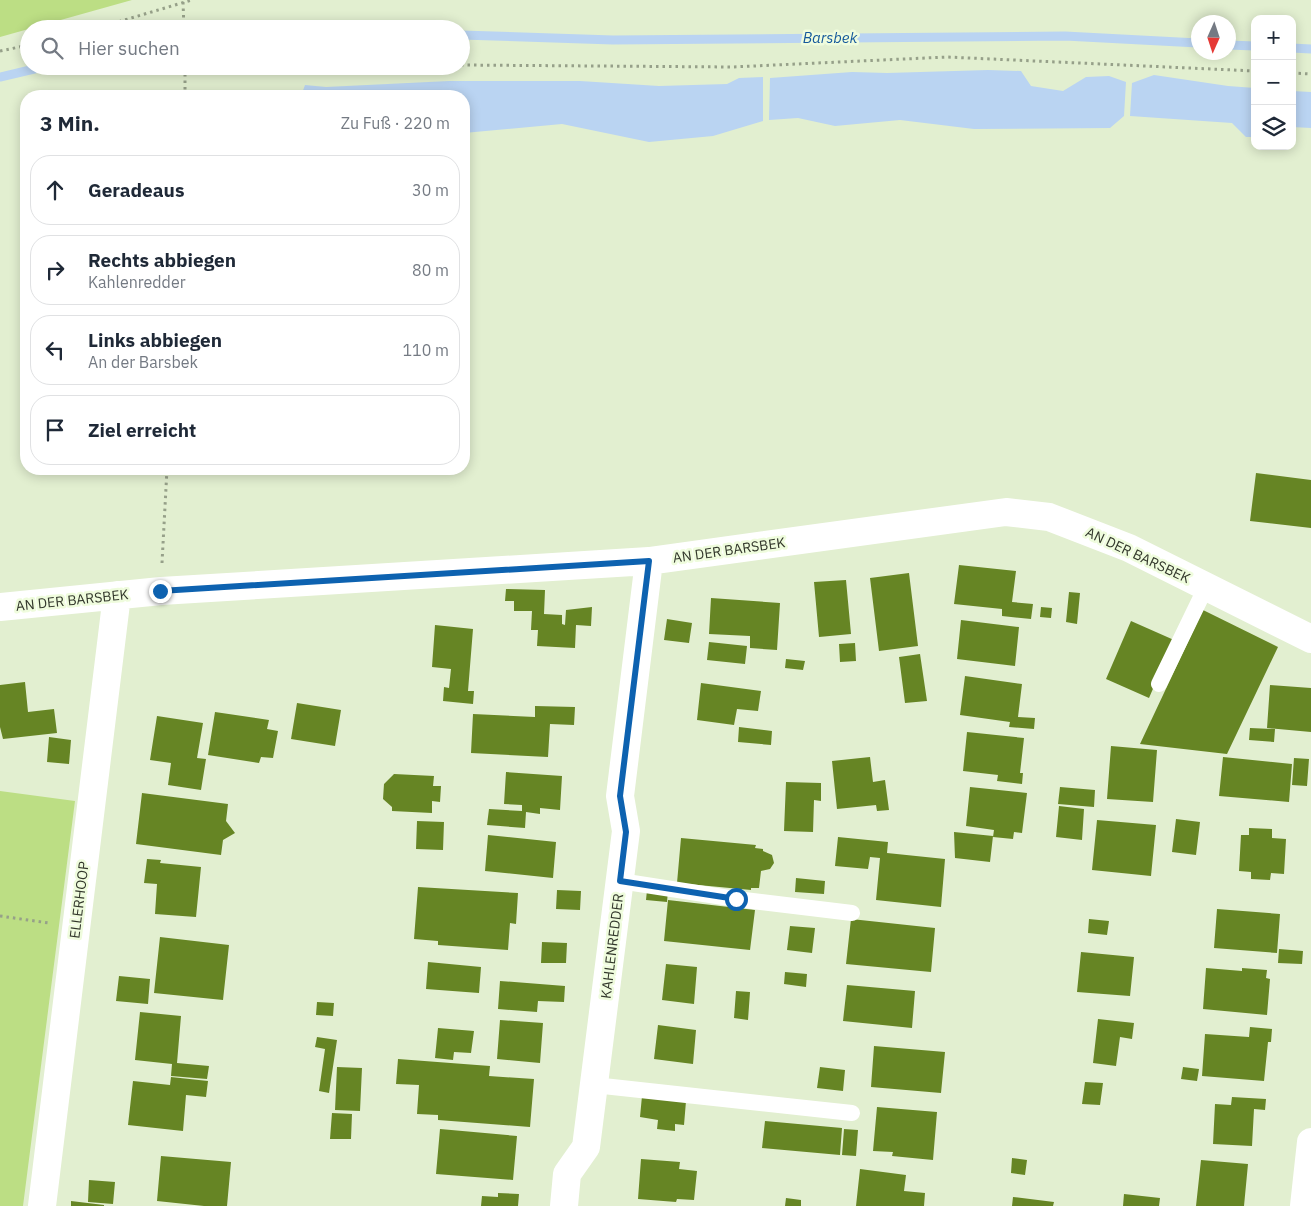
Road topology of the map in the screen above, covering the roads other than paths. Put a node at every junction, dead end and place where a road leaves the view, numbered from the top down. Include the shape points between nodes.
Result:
1 (649, 561) junction
2 (1206, 587) junction
3 (117, 595) junction
4 (0, 607) edge
5 (1311, 639) edge
6 (1159, 684) dead end
7 (620, 881) junction
8 (852, 913) dead end
9 (594, 1085) junction
10 (852, 1113) dead end
11 (1311, 1142) edge
12 (42, 1206) edge
13 (564, 1206) edge
14 (1304, 1206) edge

1 - 2 street, AN DER BARSBEK via 1006,512 1049,517 1129,548
1 - 3 street, AN DER BARSBEK
1 - 7 street, KAHLENREDDER via 620,796 626,832
2 - 5 street, AN DER BARSBEK
2 - 6 lane
3 - 4 street, AN DER BARSBEK
3 - 12 street, ELLERHOOP
7 - 8 lane
7 - 9 street, KAHLENREDDER
9 - 10 lane
9 - 13 street, KAHLENREDDER via 586,1147 567,1174
11 - 14 street

